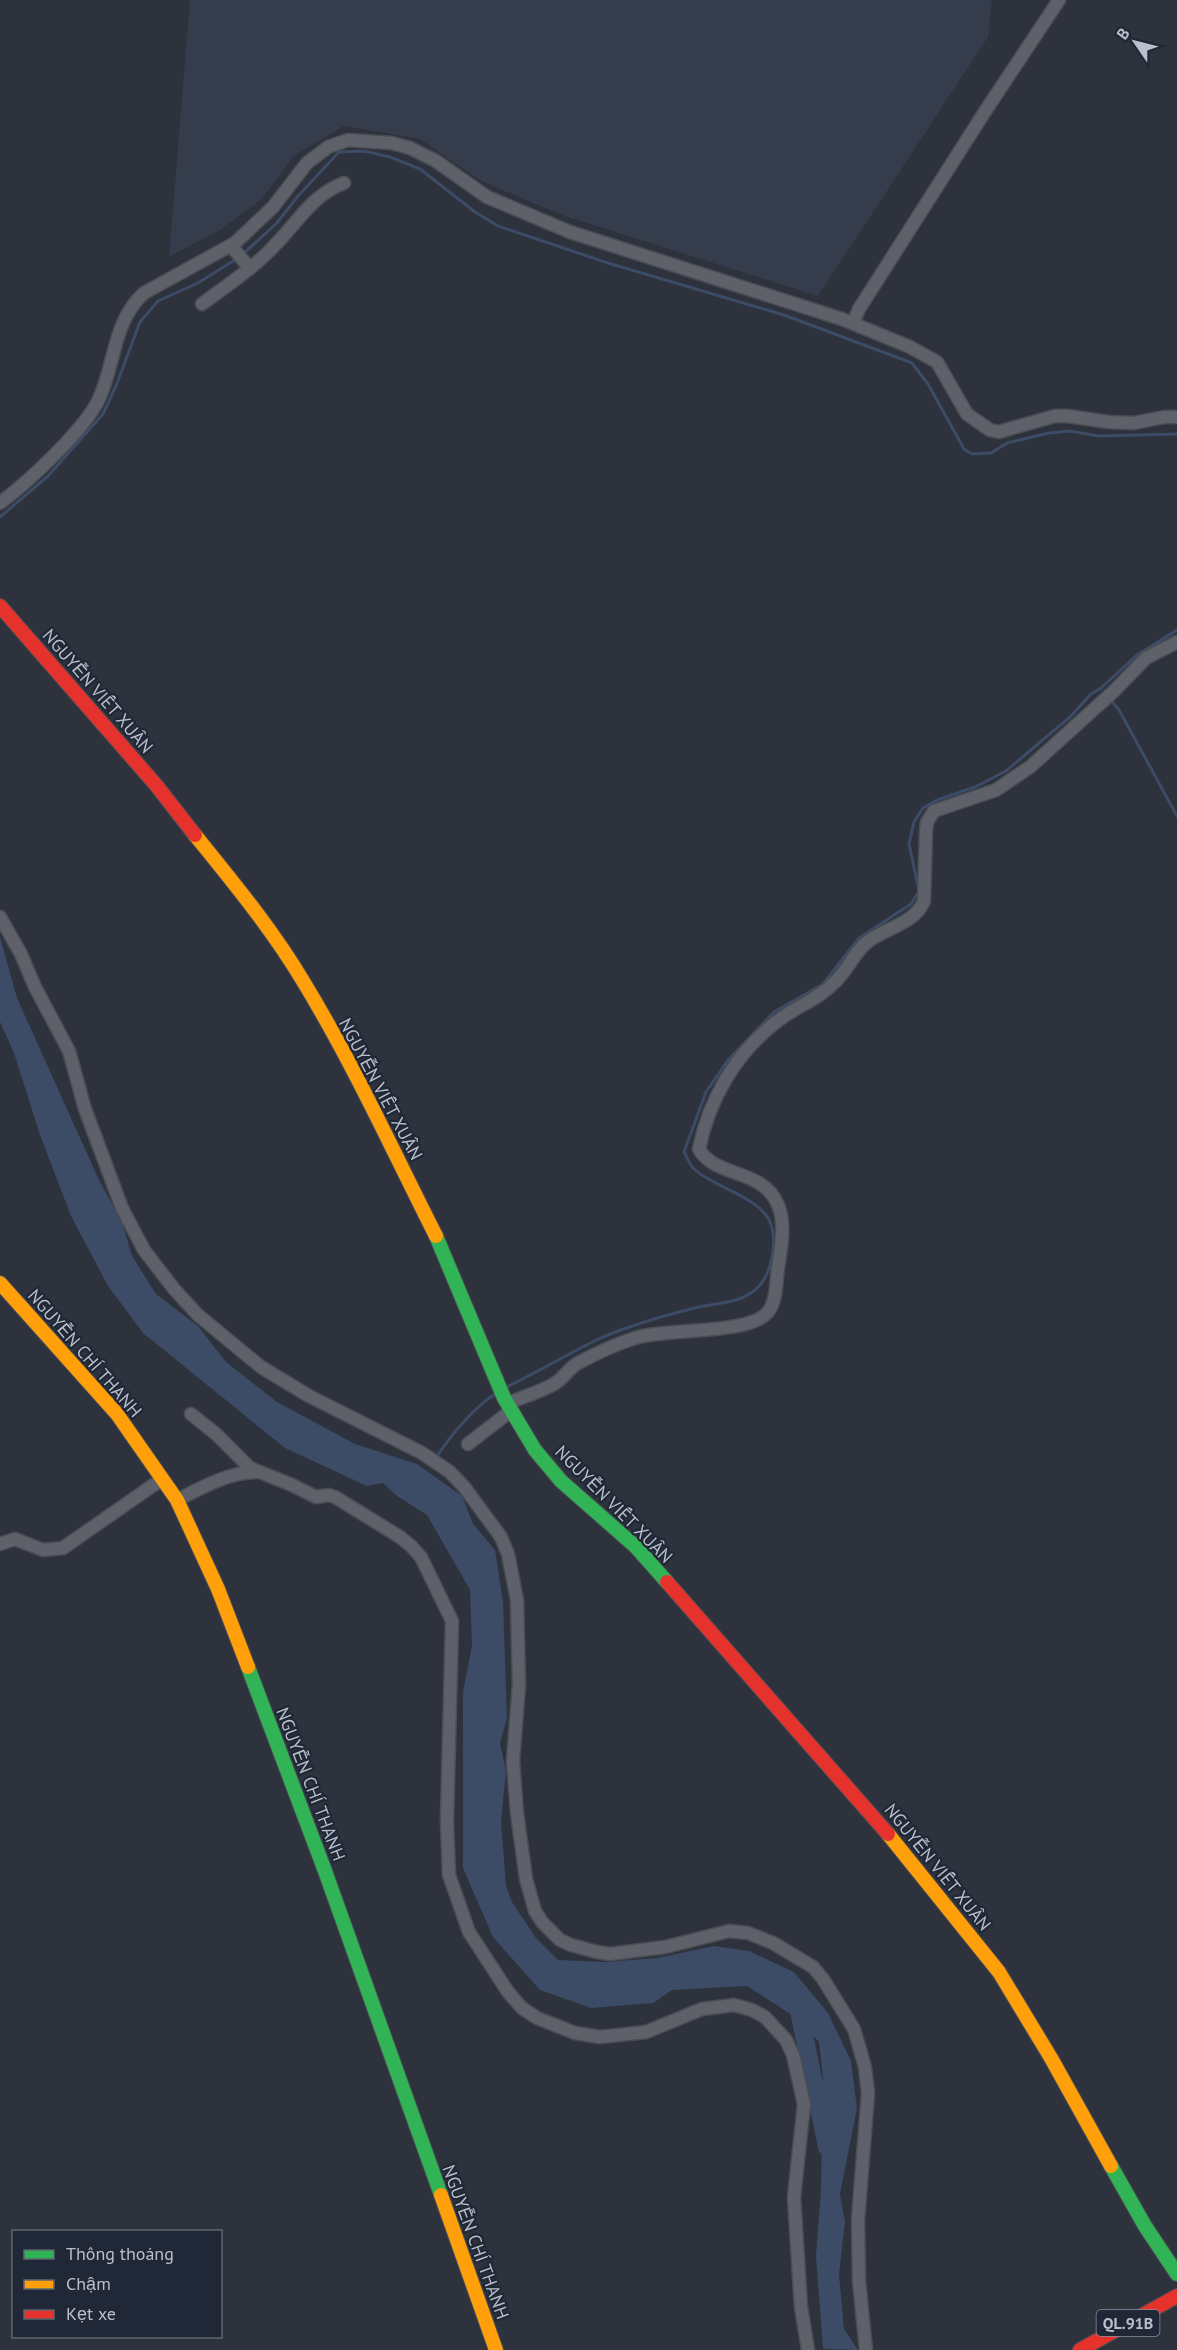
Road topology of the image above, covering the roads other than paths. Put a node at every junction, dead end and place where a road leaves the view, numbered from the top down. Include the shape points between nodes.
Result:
1 (1059, 0) edge
2 (344, 183) dead end
3 (233, 248) junction
4 (246, 264) junction
5 (202, 304) dead end
6 (848, 321) junction
7 (1177, 417) edge
8 (0, 503) edge
9 (0, 606) edge
10 (1177, 642) edge
11 (0, 917) edge
12 (0, 1283) edge
13 (508, 1404) junction
14 (191, 1414) dead end
15 (468, 1444) dead end
16 (257, 1472) junction
17 (162, 1479) junction
18 (177, 1500) junction
19 (0, 1544) edge
20 (1177, 2274) edge
21 (1177, 2296) edge
22 (496, 2350) edge
23 (808, 2350) edge
24 (866, 2350) edge
25 (1080, 2350) edge

1 - 6 street
2 - 4 street via 309,204 275,245
3 - 4 street
3 - 6 street via 318,153 348,140 382,142 425,155 487,197 570,232
3 - 8 street via 144,293 133,304 122,321 97,404 81,426
4 - 5 street
6 - 7 street via 937,362 967,414 990,430 999,432 1055,416 1134,423
9 - 13 main road, NGUYỄN VIẾT XUÂN via 156,785 271,930 363,1090 446,1255
10 - 13 street via 1146,658 1011,781 981,796 934,811 927,822 921,908 869,940 837,981 774,1023 727,1075 705,1123 699,1149 708,1161 754,1179 772,1194 781,1213 779,1266 768,1312 735,1326 633,1338 578,1363 553,1385
11 - 24 street via 69,1051 85,1109 133,1233 159,1270 198,1315 261,1367 422,1454 457,1478 495,1528 508,1554 517,1600 515,1788 526,1879 542,1922 571,1945 610,1954 658,1948 729,1931 748,1933 813,1967 854,2030 868,2093 858,2220
12 - 17 main road, NGUYỄN CHÍ THANH via 117,1414
13 - 15 street
13 - 20 main road, NGUYỄN VIẾT XUÂN via 549,1469 636,1547 867,1808 999,1972 1052,2058 1145,2226
14 - 16 street
16 - 18 street via 229,1477
16 - 23 street via 316,1497 335,1497 400,1537 421,1557 446,1606 453,1641 449,1875 469,1932 507,1992 537,2018 575,2033 600,2037 646,2032 702,2009 734,2006 765,2017 786,2040 804,2104 794,2198 801,2307
17 - 18 main road, NGUYỄN CHÍ THANH
17 - 19 street via 63,1548 43,1550 15,1539
18 - 22 main road, NGUYỄN CHÍ THANH via 218,1589 316,1849
21 - 25 main road, QL.91B

